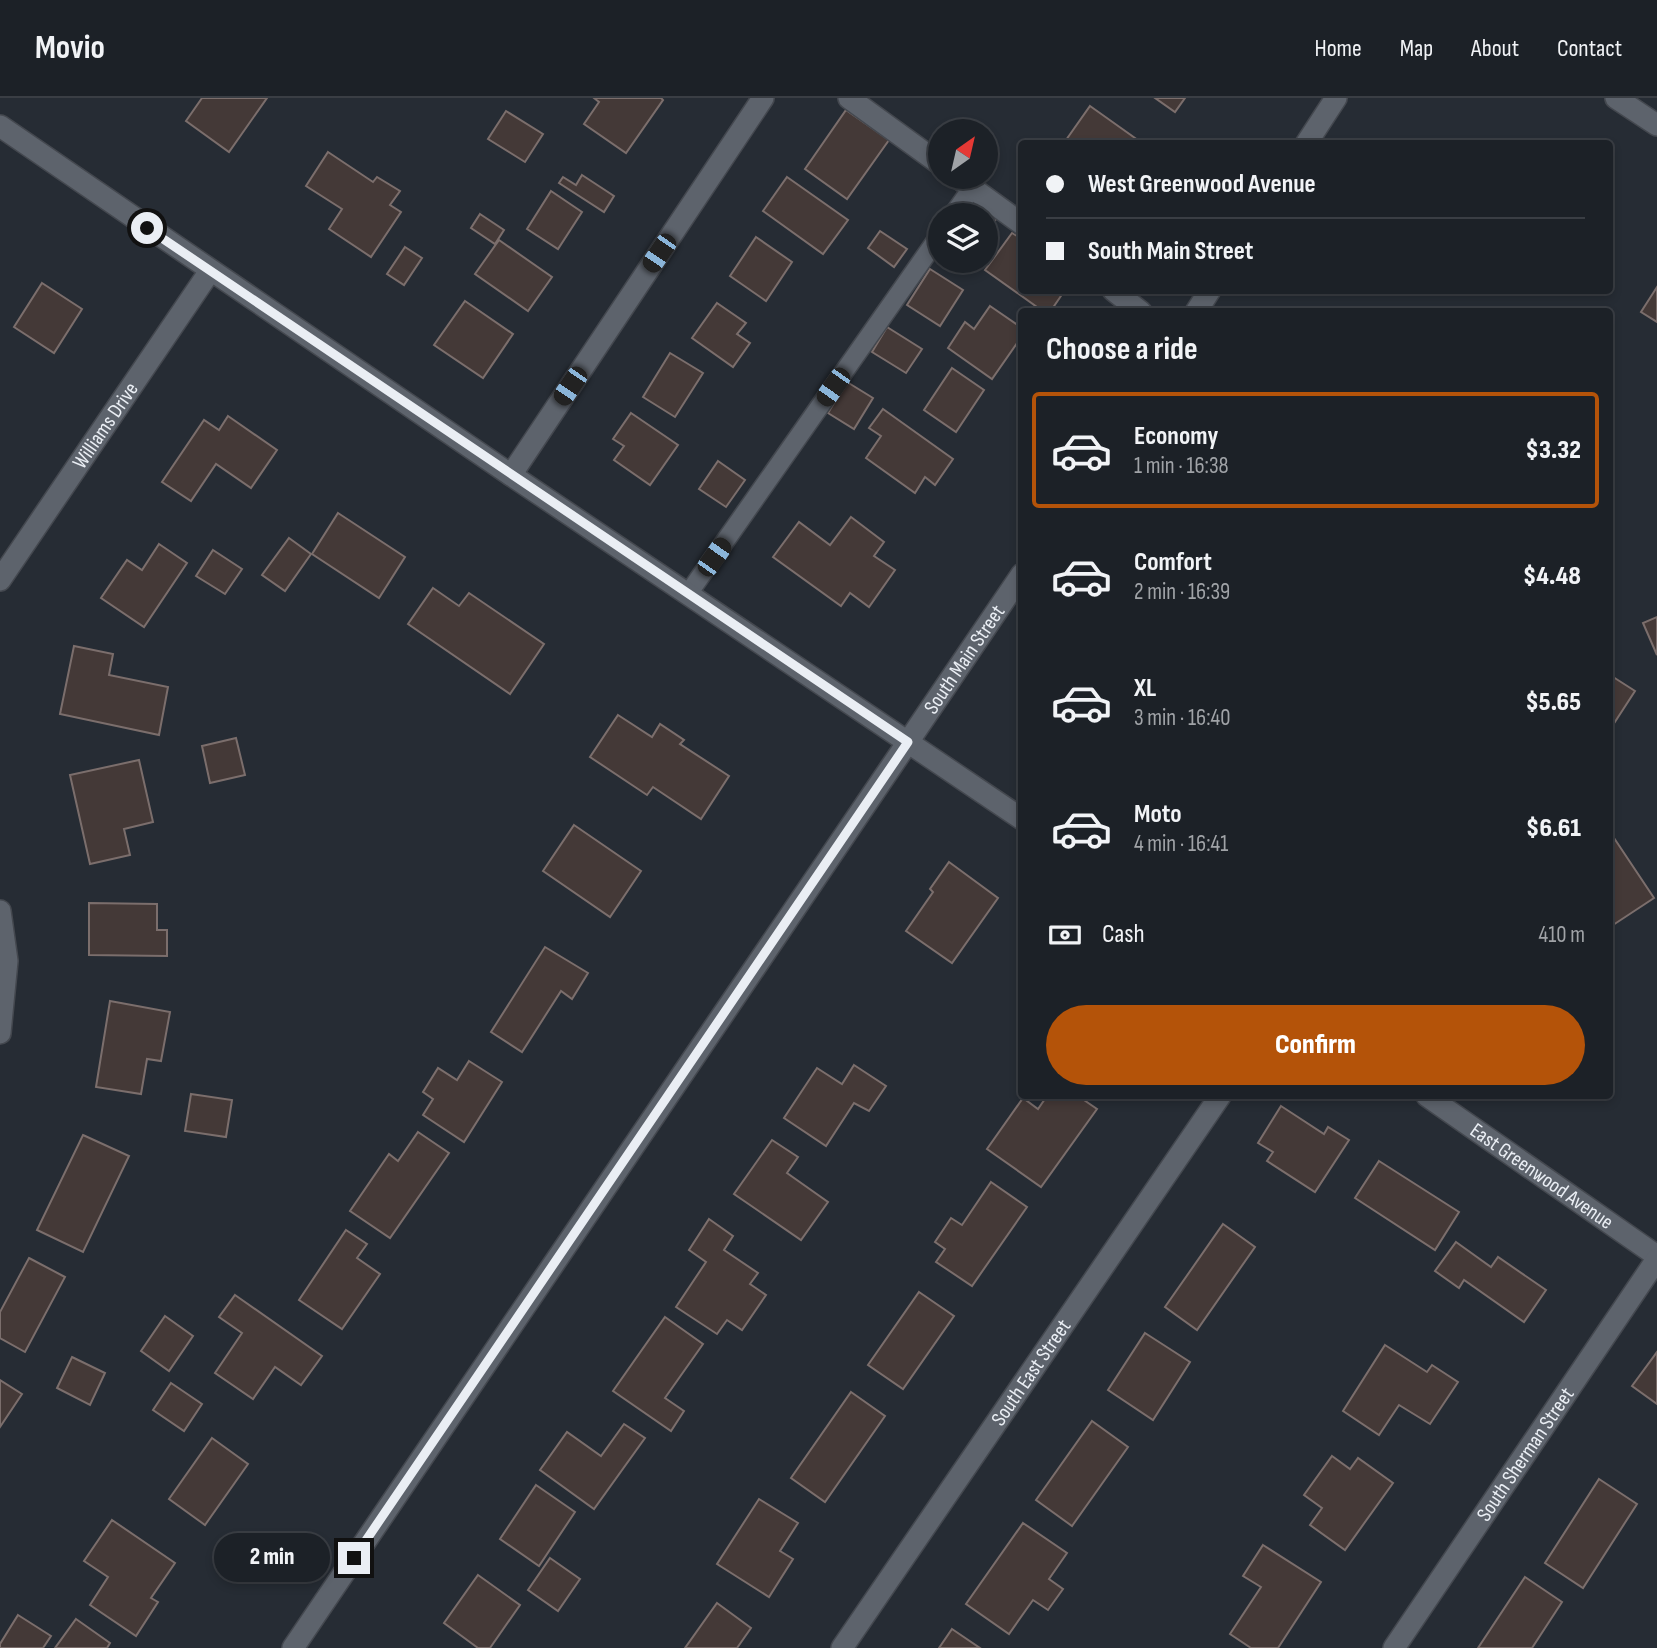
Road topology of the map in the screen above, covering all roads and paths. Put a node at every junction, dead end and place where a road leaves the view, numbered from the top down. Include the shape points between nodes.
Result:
1 (764, 98) edge
2 (849, 98) edge
3 (1336, 98) edge
4 (1616, 98) edge
5 (1657, 125) edge
6 (0, 126) edge
7 (1309, 140) edge
8 (928, 155) edge
9 (972, 189) edge
10 (1018, 222) edge
11 (928, 252) edge
12 (210, 271) junction
13 (1118, 294) edge
14 (1136, 308) edge
15 (511, 475) junction
16 (0, 580) edge
17 (1018, 580) edge
18 (688, 594) junction
19 (908, 742) junction
20 (1018, 816) edge
21 (0, 911) edge
22 (0, 1033) edge
23 (1218, 1099) edge
24 (1431, 1099) edge
25 (1657, 1257) edge
26 (293, 1648) edge
27 (842, 1648) edge
28 (1394, 1648) edge

1 - 15 street
2 - 8 street
3 - 7 street
4 - 5 street
6 - 12 street
9 - 10 street
11 - 18 lane
12 - 15 street
12 - 16 street, Williams Drive
13 - 14 street
15 - 18 street
17 - 19 street, South Main Street
18 - 19 street
19 - 20 street
19 - 26 street, South Main Street
21 - 22 street via 7,961
23 - 27 street, South East Street
24 - 25 street, East Greenwood Avenue
25 - 28 street, South Sherman Street

